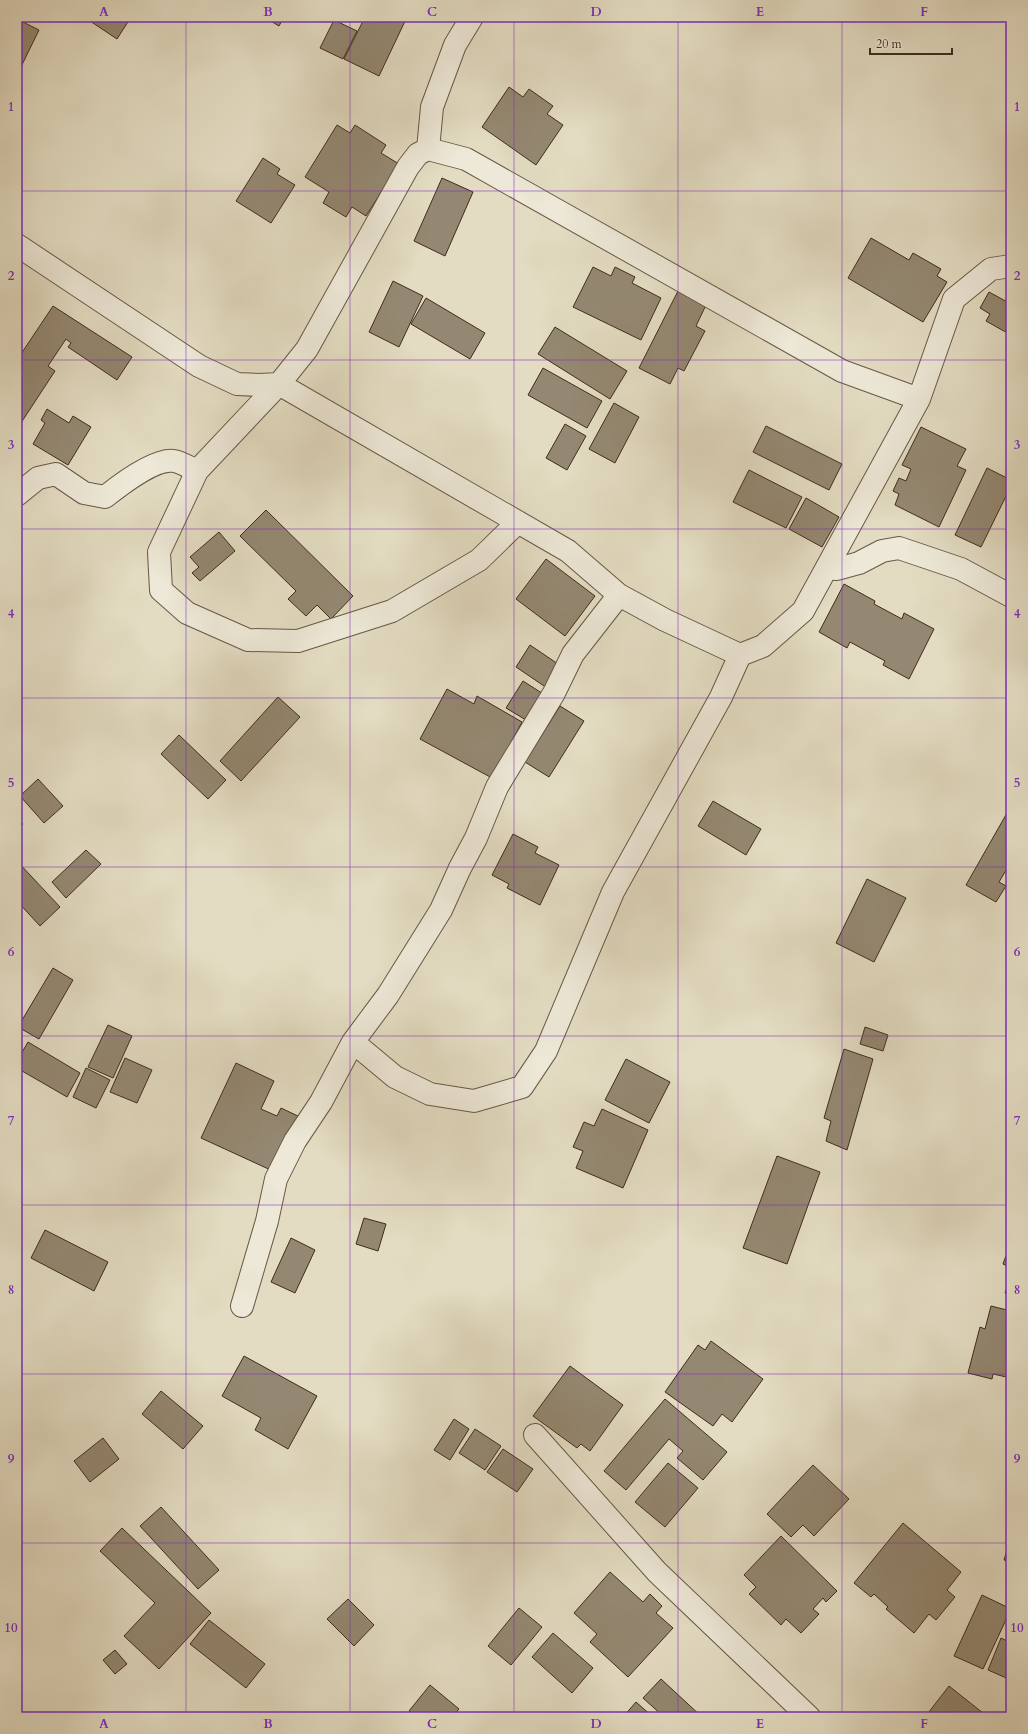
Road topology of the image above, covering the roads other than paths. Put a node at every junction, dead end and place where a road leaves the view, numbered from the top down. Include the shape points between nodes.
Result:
1 (472, 17) edge
2 (428, 149) junction
3 (17, 245) edge
4 (1011, 266) edge
5 (279, 384) junction
6 (919, 399) junction
7 (197, 471) junction
8 (17, 495) edge
9 (518, 522) junction
10 (827, 568) junction
11 (619, 595) junction
12 (1011, 596) edge
13 (740, 655) junction
14 (352, 1042) junction
15 (242, 1306) dead end
16 (535, 1435) dead end
17 (809, 1717) edge

1 - 2 street via 455,45 432,106
2 - 5 street via 418,154 408,167 307,349
2 - 6 street via 466,159 842,371
3 - 5 street via 199,366 237,384
4 - 6 street via 991,270 954,299
5 - 7 street
5 - 9 street
6 - 10 street
7 - 8 street via 174,461 153,465 105,497 84,493 56,474 38,478
7 - 9 street via 159,552 161,590 187,613 248,640 298,641 392,611 479,560
9 - 11 street via 568,551
10 - 12 street via 838,569 859,563 882,551 899,548 961,569
10 - 13 street via 803,611 763,646
11 - 13 street
11 - 14 street via 573,654 554,693 497,787 476,838 441,910 388,995
13 - 14 street via 721,697 613,892 546,1051 522,1087 474,1101 430,1094 395,1077
14 - 15 street via 321,1102 295,1140 276,1179 267,1221
16 - 17 street via 658,1572

